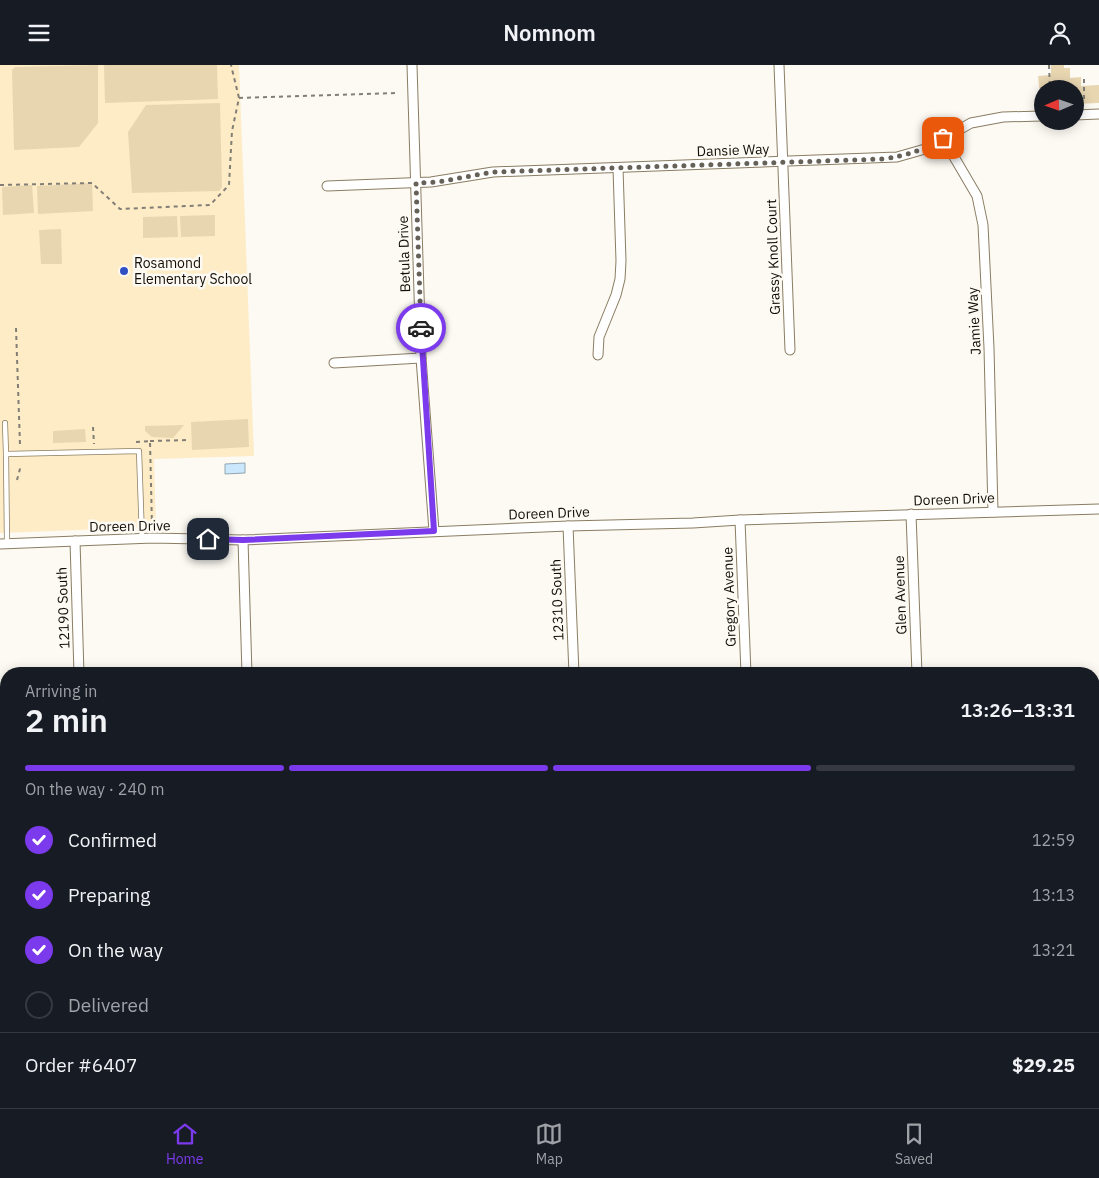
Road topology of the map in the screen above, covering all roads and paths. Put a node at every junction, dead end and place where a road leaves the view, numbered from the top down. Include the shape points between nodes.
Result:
1 (231, 65) edge
2 (412, 65) edge
3 (779, 65) edge
4 (1049, 65) edge
5 (1050, 80) edge
6 (396, 93) dead end
7 (239, 98) junction
8 (1099, 114) edge
9 (1084, 115) edge
10 (1034, 117) edge
11 (943, 138) junction
12 (783, 163) junction
13 (618, 168) junction
14 (416, 183) junction
15 (0, 185) edge
16 (327, 186) dead end
17 (16, 328) dead end
18 (790, 350) dead end
19 (598, 355) dead end
20 (422, 358) junction
21 (334, 363) dead end
22 (5, 423) dead end
23 (93, 427) dead end
24 (189, 440) dead end
25 (150, 441) junction
26 (132, 442) dead end
27 (94, 443) dead end
28 (20, 447) dead end
29 (6, 453) junction
30 (20, 465) dead end
31 (17, 480) dead end
32 (1099, 509) edge
33 (994, 512) junction
34 (911, 514) junction
35 (740, 520) junction
36 (568, 526) junction
37 (434, 531) junction
38 (153, 538) junction
39 (142, 539) junction
40 (243, 540) junction
41 (75, 541) junction
42 (4, 543) edge
43 (79, 667) edge
44 (247, 667) edge
45 (574, 667) edge
46 (746, 667) edge
47 (917, 667) edge

1 - 7 path
2 - 14 street, Betula Drive
3 - 12 street, Grassy Knoll Court
4 - 5 path
6 - 7 path
7 - 15 path via 232,131 229,185 210,205 120,209 92,183
8 - 9 street
10 - 11 street, Dansie Way via 971,123
11 - 12 street, Dansie Way via 925,149 897,157
11 - 33 street, Jamie Way via 977,196 983,225
12 - 13 street, Dansie Way
12 - 18 street, Grassy Knoll Court
13 - 14 street, Dansie Way via 493,172
13 - 19 street via 620,279 600,337
14 - 16 street, Dansie Way
14 - 20 street, Betula Drive
17 - 28 path
20 - 21 street
20 - 37 street, Betula Drive
22 - 29 lane
23 - 27 path
24 - 25 path
25 - 26 path
25 - 38 path
29 - 39 lane via 139,451
29 - 42 lane
30 - 31 path
32 - 33 street, Doreen Drive
33 - 34 street, Doreen Drive
34 - 35 street, Doreen Drive
34 - 47 street, Glen Avenue
35 - 36 street, Doreen Drive
35 - 46 street, Gregory Avenue
36 - 37 street, Doreen Drive
36 - 45 street, 12310 South
37 - 40 street, Doreen Drive
38 - 39 street, Doreen Drive
38 - 40 street, Doreen Drive
39 - 41 street, Doreen Drive
40 - 44 street
41 - 42 street, Doreen Drive
41 - 43 street, 12190 South

